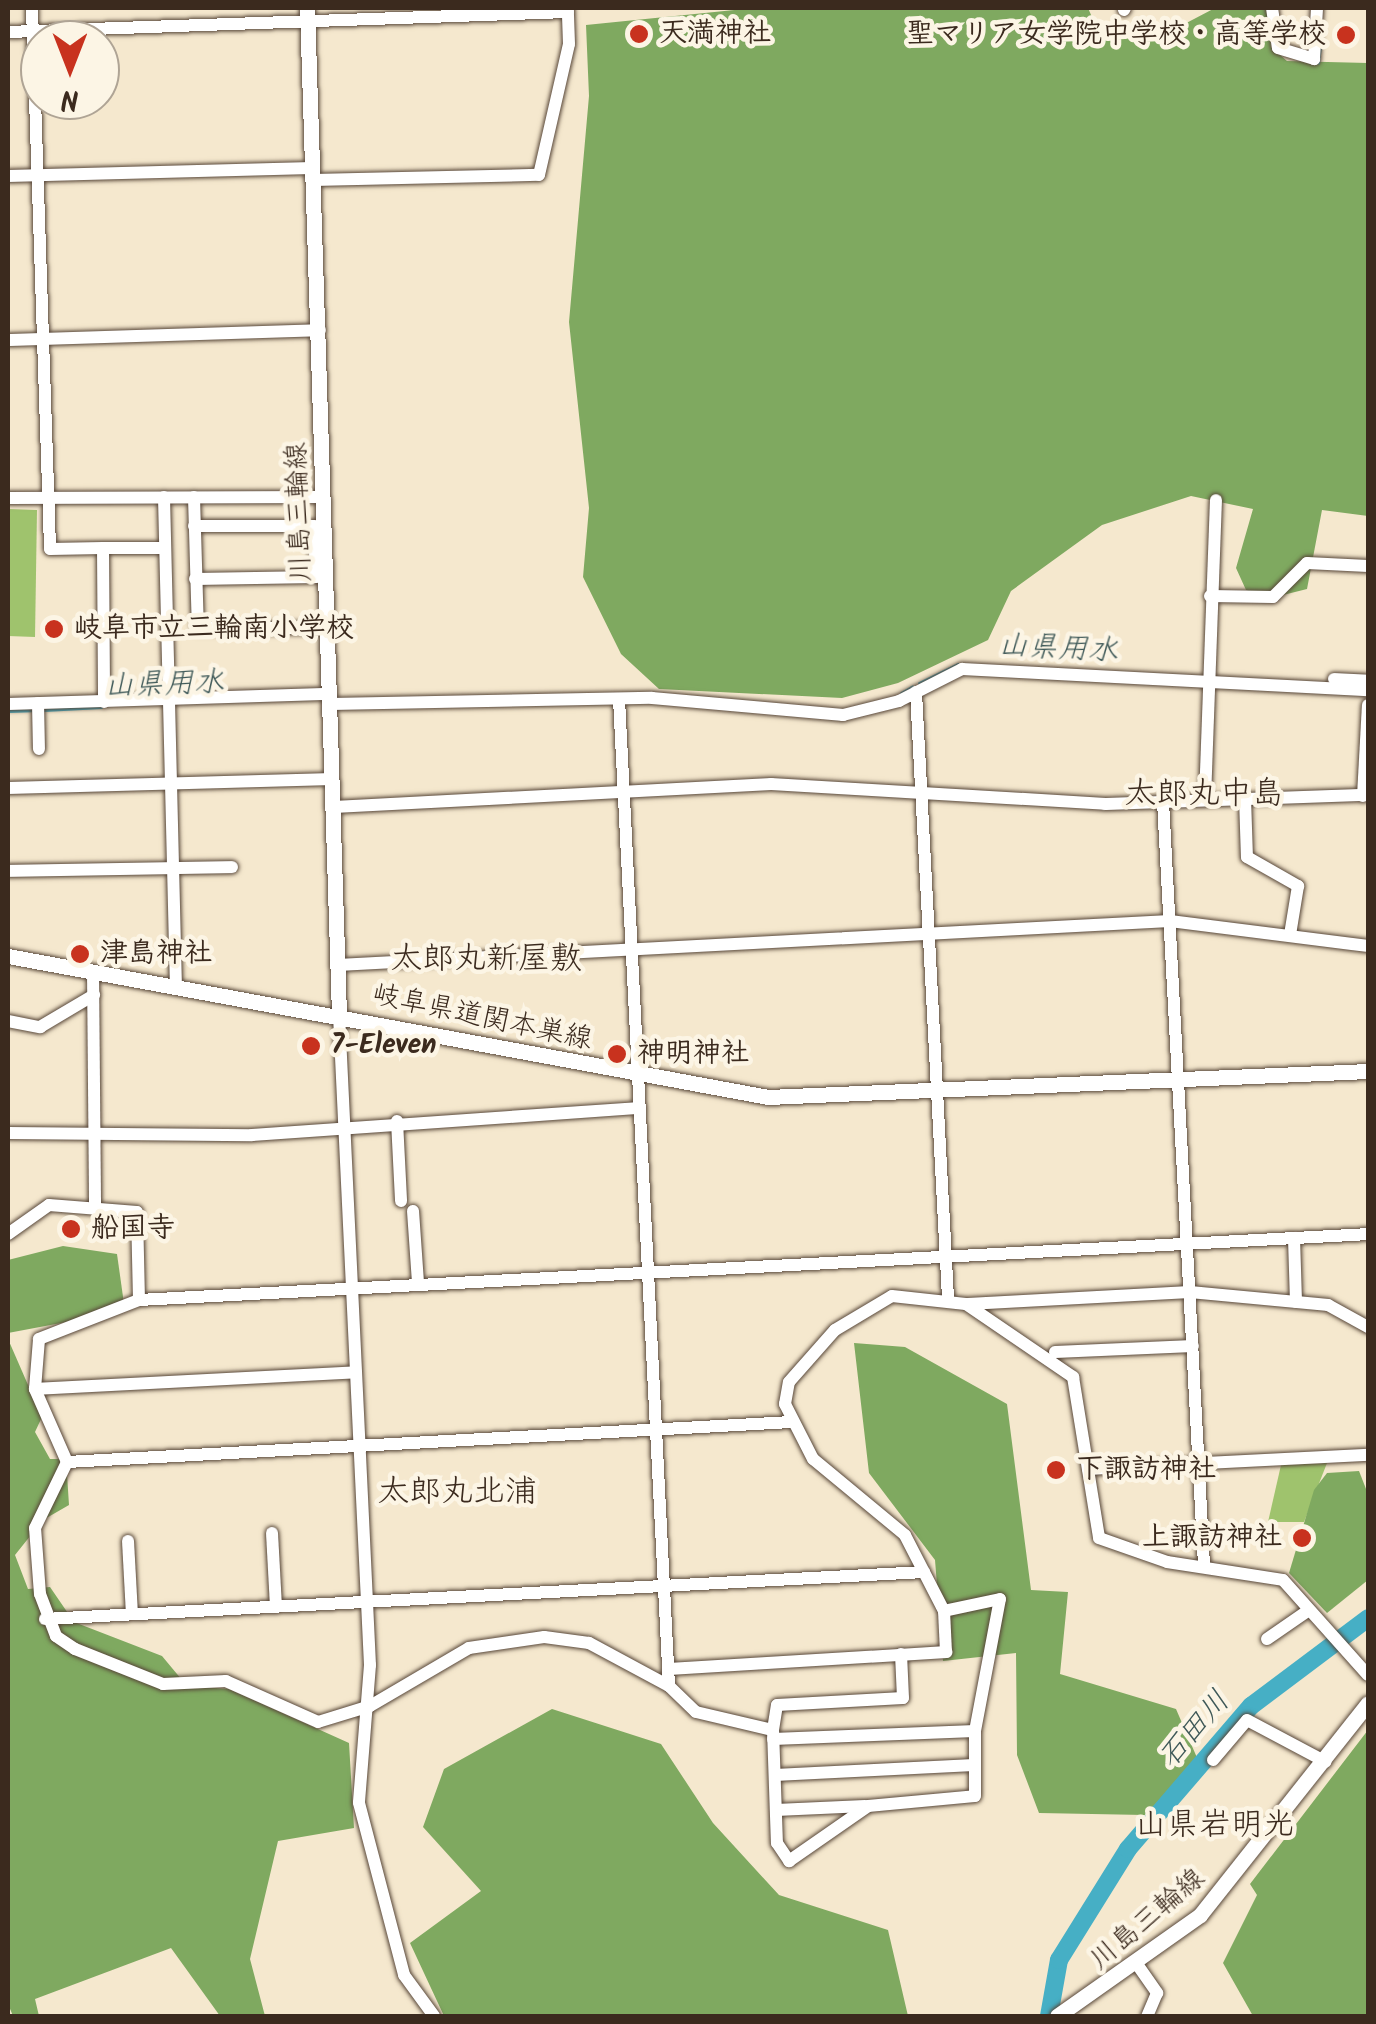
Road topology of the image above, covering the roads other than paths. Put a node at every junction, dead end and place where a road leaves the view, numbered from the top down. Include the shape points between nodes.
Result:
1 (1272, 8) edge
2 (1316, 8) edge
3 (568, 10) edge
4 (307, 16) edge
5 (120, 26) edge
6 (35, 120) edge
7 (313, 174) junction
8 (37, 175) junction
9 (8, 176) edge
10 (320, 330) junction
11 (8, 340) edge
12 (42, 340) junction
13 (164, 497) junction
14 (194, 497) junction
15 (8, 498) edge
16 (50, 498) junction
17 (324, 498) junction
18 (1216, 500) dead end
19 (194, 526) junction
20 (103, 548) junction
21 (165, 548) junction
22 (1368, 566) edge
23 (195, 579) junction
24 (1210, 596) junction
25 (328, 628) junction
26 (1206, 677) junction
27 (1368, 681) edge
28 (1368, 690) edge
29 (916, 692) junction
30 (331, 699) junction
31 (619, 699) junction
32 (104, 702) junction
33 (38, 703) junction
34 (8, 704) edge
35 (170, 704) junction
36 (1368, 706) edge
37 (39, 749) dead end
38 (332, 779) junction
39 (171, 786) junction
40 (8, 788) edge
41 (622, 792) junction
42 (1366, 795) edge
43 (922, 798) junction
44 (1245, 798) junction
45 (1204, 799) junction
46 (1163, 801) junction
47 (334, 807) junction
48 (232, 867) dead end
49 (175, 868) junction
50 (8, 871) edge
51 (1170, 921) junction
52 (928, 934) junction
53 (1290, 935) junction
54 (1368, 946) edge
55 (632, 950) junction
56 (8, 956) edge
57 (338, 965) junction
58 (93, 971) junction
59 (176, 986) junction
60 (94, 996) junction
61 (339, 1015) junction
62 (8, 1021) edge
63 (1368, 1071) edge
64 (639, 1076) junction
65 (1178, 1081) junction
66 (938, 1094) junction
67 (640, 1108) junction
68 (398, 1121) junction
69 (343, 1124) junction
70 (98, 1129) junction
71 (8, 1133) edge
72 (402, 1201) dead end
73 (95, 1208) junction
74 (413, 1211) dead end
75 (8, 1234) edge
76 (1368, 1234) edge
77 (1294, 1238) junction
78 (1187, 1244) junction
79 (946, 1256) junction
80 (648, 1272) junction
81 (418, 1283) junction
82 (352, 1286) junction
83 (1190, 1292) junction
84 (948, 1299) junction
85 (138, 1300) junction
86 (1296, 1302) junction
87 (966, 1304) junction
88 (1368, 1327) edge
89 (1193, 1346) junction
90 (1055, 1352) dead end
91 (356, 1372) junction
92 (34, 1389) junction
93 (792, 1422) junction
94 (657, 1430) junction
95 (359, 1446) junction
96 (1368, 1455) edge
97 (66, 1462) junction
98 (1200, 1464) junction
99 (1088, 1470) junction
100 (272, 1533) dead end
101 (128, 1541) dead end
102 (1204, 1565) junction
103 (924, 1572) junction
104 (665, 1587) junction
105 (368, 1603) junction
106 (276, 1607) junction
107 (944, 1610) junction
108 (1308, 1610) junction
109 (132, 1614) junction
110 (45, 1619) junction
111 (1267, 1639) dead end
112 (901, 1654) junction
113 (669, 1669) junction
114 (1368, 1675) edge
115 (669, 1686) junction
116 (1368, 1703) edge
117 (370, 1706) junction
118 (974, 1731) junction
119 (773, 1735) junction
120 (1213, 1760) dead end
121 (1326, 1762) junction
122 (974, 1764) junction
123 (774, 1775) junction
124 (868, 1806) junction
125 (776, 1810) junction
126 (1139, 1966) junction
127 (434, 2016) edge
128 (1058, 2016) edge
129 (1147, 2016) edge

1 - 2 street via 1278,48 1314,60
3 - 4 street
3 - 7 street via 539,175
4 - 5 street
4 - 7 main road, 川島三輪線
6 - 8 street
7 - 8 street
7 - 10 main road, 川島三輪線
8 - 9 street
8 - 12 street
10 - 12 street
10 - 17 main road, 川島三輪線
11 - 12 street
12 - 16 street
13 - 14 street
13 - 16 street
13 - 21 street
14 - 17 street
14 - 19 street
15 - 16 street
16 - 20 street via 50,549
17 - 25 main road, 川島三輪線
18 - 24 street
19 - 23 street
19 - 23 street via 314,526 316,576
20 - 21 street
20 - 32 street
21 - 35 street
22 - 24 street via 1307,563 1273,597
23 - 25 street via 203,630
24 - 26 street
25 - 30 main road, 川島三輪線
26 - 27 street
26 - 28 street
26 - 29 street via 962,669
26 - 45 street
29 - 31 street via 823,716
29 - 43 street
30 - 31 street
30 - 35 street
30 - 38 main road, 川島三輪線
31 - 41 street
32 - 33 street
32 - 35 street
33 - 34 street
33 - 37 street
35 - 39 street
36 - 42 street
38 - 39 street
38 - 47 main road, 川島三輪線
39 - 40 street
39 - 49 street
41 - 43 street via 771,784
41 - 47 street
41 - 55 street
42 - 44 street
43 - 46 street
43 - 52 street
44 - 45 street
44 - 53 street via 1247,857 1298,886
45 - 46 street
46 - 51 street
47 - 57 main road, 川島三輪線
48 - 49 street
49 - 50 street
49 - 59 street
51 - 52 street
51 - 53 street
51 - 65 street
52 - 55 street
52 - 66 street
53 - 54 street
55 - 57 street
55 - 64 street
56 - 58 main road, 岐阜県道関本巣線
57 - 61 main road, 川島三輪線
58 - 59 main road, 岐阜県道関本巣線
58 - 60 street
59 - 61 main road, 岐阜県道関本巣線
60 - 62 street via 40,1026
60 - 70 street
61 - 64 main road, 岐阜県道関本巣線
61 - 69 street
63 - 65 main road, 岐阜県道関本巣線
64 - 66 main road, 岐阜県道関本巣線 via 768,1097
64 - 67 street
65 - 66 main road, 岐阜県道関本巣線
65 - 78 street
66 - 79 street
67 - 68 street
67 - 80 street
68 - 69 street
68 - 72 street
69 - 70 street via 170,1138
69 - 82 street
70 - 71 street
70 - 73 street
73 - 75 street via 49,1205
73 - 85 street via 139,1217
74 - 81 street
76 - 77 street
77 - 78 street
77 - 86 street
78 - 79 street
78 - 83 street
79 - 80 street
79 - 84 street
80 - 81 street
80 - 94 street
81 - 82 street
82 - 85 street
82 - 91 street
83 - 86 street
83 - 87 street
83 - 89 street
84 - 87 street
84 - 93 street via 892,1296 835,1330 790,1382
85 - 92 street via 47,1332 34,1351
86 - 88 street via 1346,1310
87 - 99 street via 1073,1377
89 - 90 street
89 - 98 street
91 - 92 street
91 - 95 street
92 - 97 street
93 - 94 street
93 - 103 street via 820,1466 906,1535
94 - 95 street
94 - 104 street
95 - 97 street
95 - 105 street
96 - 98 street
97 - 110 street via 35,1528
98 - 99 street
98 - 102 street
99 - 102 street via 1100,1538
100 - 106 street
101 - 109 street
102 - 108 street via 1283,1580
103 - 104 street
103 - 107 street
104 - 105 street
104 - 113 street
105 - 106 street
105 - 117 street
106 - 109 street
107 - 112 street via 946,1652
107 - 118 street via 1000,1599
108 - 111 street
108 - 114 street
109 - 110 street
110 - 117 street via 74,1650 164,1684 226,1681 318,1722
112 - 113 street
112 - 119 street via 903,1698 777,1705
113 - 115 street
115 - 117 street via 589,1644 544,1636 469,1648
115 - 119 street via 696,1712
116 - 121 main road, 川島三輪線
117 - 127 street via 358,1769 364,1827 404,1975
118 - 119 street
118 - 122 street
119 - 123 street
120 - 121 street via 1247,1720
121 - 126 main road, 川島三輪線 via 1227,1887
122 - 123 street
122 - 124 street via 975,1796
123 - 125 street
124 - 125 street
124 - 125 street via 789,1862 777,1843
126 - 128 main road, 川島三輪線
126 - 129 street via 1156,1993

